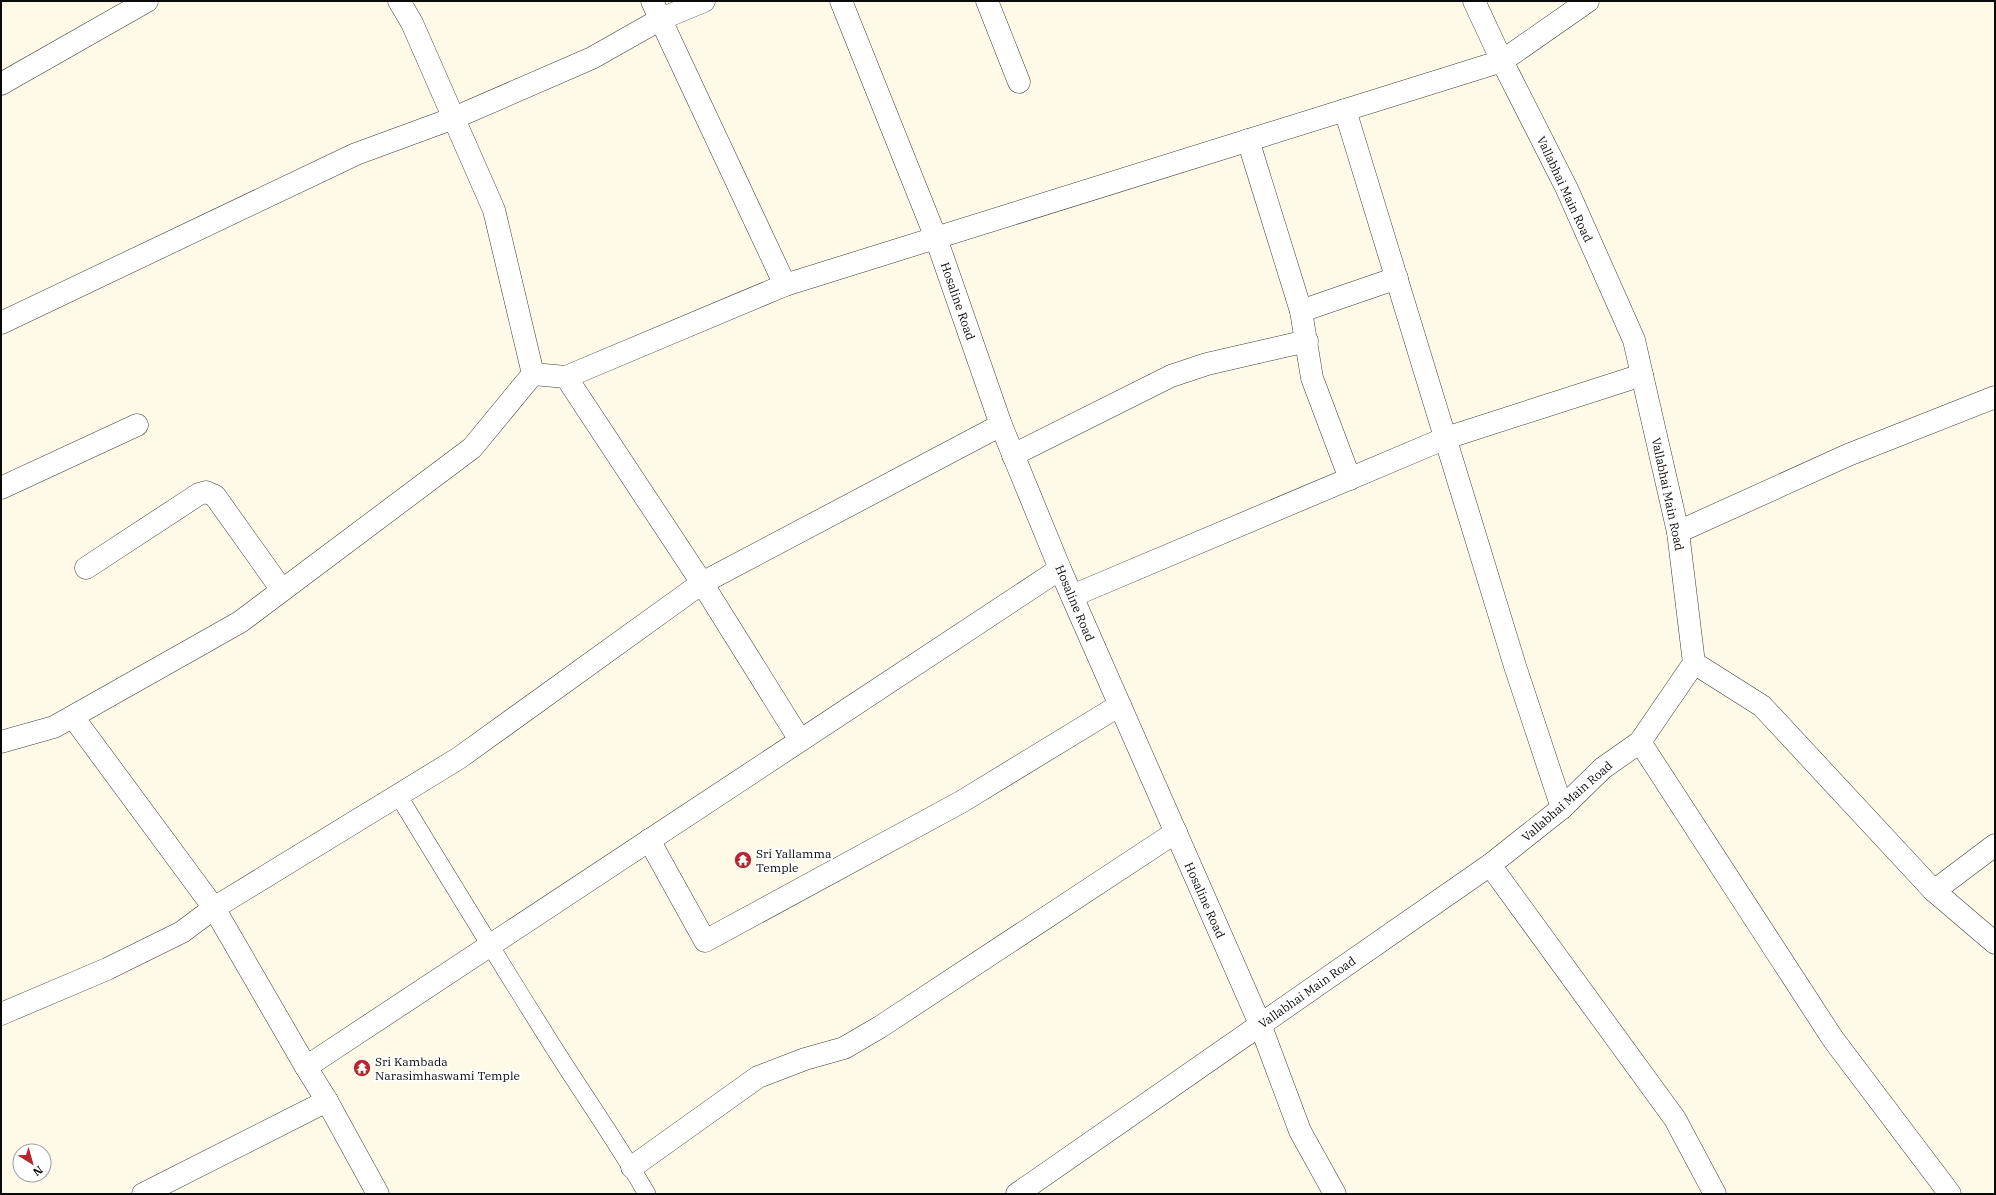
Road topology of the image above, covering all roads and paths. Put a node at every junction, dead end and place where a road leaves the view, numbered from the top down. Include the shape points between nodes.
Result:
1 (147, 1) edge
2 (399, 1) edge
3 (704, 1) edge
4 (841, 1) edge
5 (987, 1) edge
6 (1474, 1) edge
7 (1588, 1) edge
8 (656, 10) edge
9 (1502, 61) junction
10 (1019, 82) dead end
11 (1, 84) edge
12 (1345, 110) junction
13 (454, 118) junction
14 (1248, 140) junction
15 (936, 238) junction
16 (1397, 278) junction
17 (785, 285) junction
18 (1301, 311) junction
19 (1, 323) edge
20 (1307, 341) junction
21 (533, 374) junction
22 (1642, 375) junction
23 (566, 377) junction
24 (1995, 397) edge
25 (137, 425) dead end
26 (1001, 425) junction
27 (1446, 438) junction
28 (1013, 455) junction
29 (1350, 479) junction
30 (1, 488) edge
31 (1678, 532) junction
32 (86, 568) dead end
33 (1060, 569) junction
34 (702, 583) junction
35 (282, 590) junction
36 (1072, 596) junction
37 (1694, 663) junction
38 (1120, 705) junction
39 (73, 717) junction
40 (800, 740) junction
41 (1, 742) edge
42 (1640, 742) junction
43 (398, 795) junction
44 (1562, 808) junction
45 (1176, 832) junction
46 (649, 840) junction
47 (1995, 845) edge
48 (1490, 864) junction
49 (1934, 891) junction
50 (214, 908) junction
51 (1995, 943) edge
52 (489, 945) junction
53 (1, 1014) edge
54 (1260, 1024) junction
55 (306, 1067) junction
56 (328, 1101) junction
57 (632, 1167) junction
58 (143, 1194) edge
59 (378, 1194) edge
60 (647, 1194) edge
61 (1018, 1194) edge
62 (1335, 1194) edge
63 (1716, 1194) edge
64 (1950, 1194) edge

1 - 11 street
2 - 13 street via 412,23
3 - 8 street
4 - 15 street, Hosaline Road
5 - 10 street
6 - 9 street, Vallabhai Main Road
7 - 9 street
8 - 13 street via 592,58
8 - 17 street
9 - 12 street
9 - 22 street, Vallabhai Main Road via 1567,189 1634,340
12 - 14 street
12 - 16 street
13 - 19 street via 356,154
13 - 21 street via 494,210
14 - 15 street
14 - 18 street
15 - 17 street
15 - 26 street, Hosaline Road
16 - 18 street
16 - 27 street
17 - 23 street
18 - 20 street
20 - 28 street via 1207,364 1171,376
20 - 29 street via 1312,378
21 - 23 street
21 - 35 street via 472,448
22 - 27 street
22 - 31 street, Vallabhai Main Road
23 - 34 street
24 - 31 street via 1848,455
25 - 30 street
26 - 28 street, Hosaline Road
26 - 34 street
27 - 29 street
27 - 44 street via 1515,666
28 - 33 street, Hosaline Road
29 - 36 street
31 - 37 street, Vallabhai Main Road
32 - 35 street via 199,494 206,492 215,496
33 - 36 street, Hosaline Road
33 - 40 street
34 - 40 street
34 - 43 street via 458,758
35 - 39 street via 240,622
36 - 38 street, Hosaline Road
37 - 42 street, Vallabhai Main Road
37 - 49 street via 1762,706
38 - 45 street, Hosaline Road
38 - 46 street via 961,802 705,941
39 - 41 street via 54,727
39 - 50 street
40 - 46 street
42 - 44 street, Vallabhai Main Road via 1603,768
42 - 64 street via 1833,1039
43 - 50 street
43 - 52 lane
44 - 48 street, Vallabhai Main Road
45 - 54 street, Hosaline Road
45 - 57 street via 880,1027 844,1048 805,1059 758,1077
46 - 52 street
47 - 49 street
48 - 54 street, Vallabhai Main Road
48 - 63 street via 1675,1119
49 - 51 street
50 - 53 street via 182,932 107,970
50 - 55 street
52 - 55 street
52 - 57 lane via 607,1132
54 - 61 street, Vallabhai Main Road
54 - 62 street, Hosaline Road via 1300,1131
55 - 56 street
56 - 58 street
56 - 59 street
57 - 60 lane

